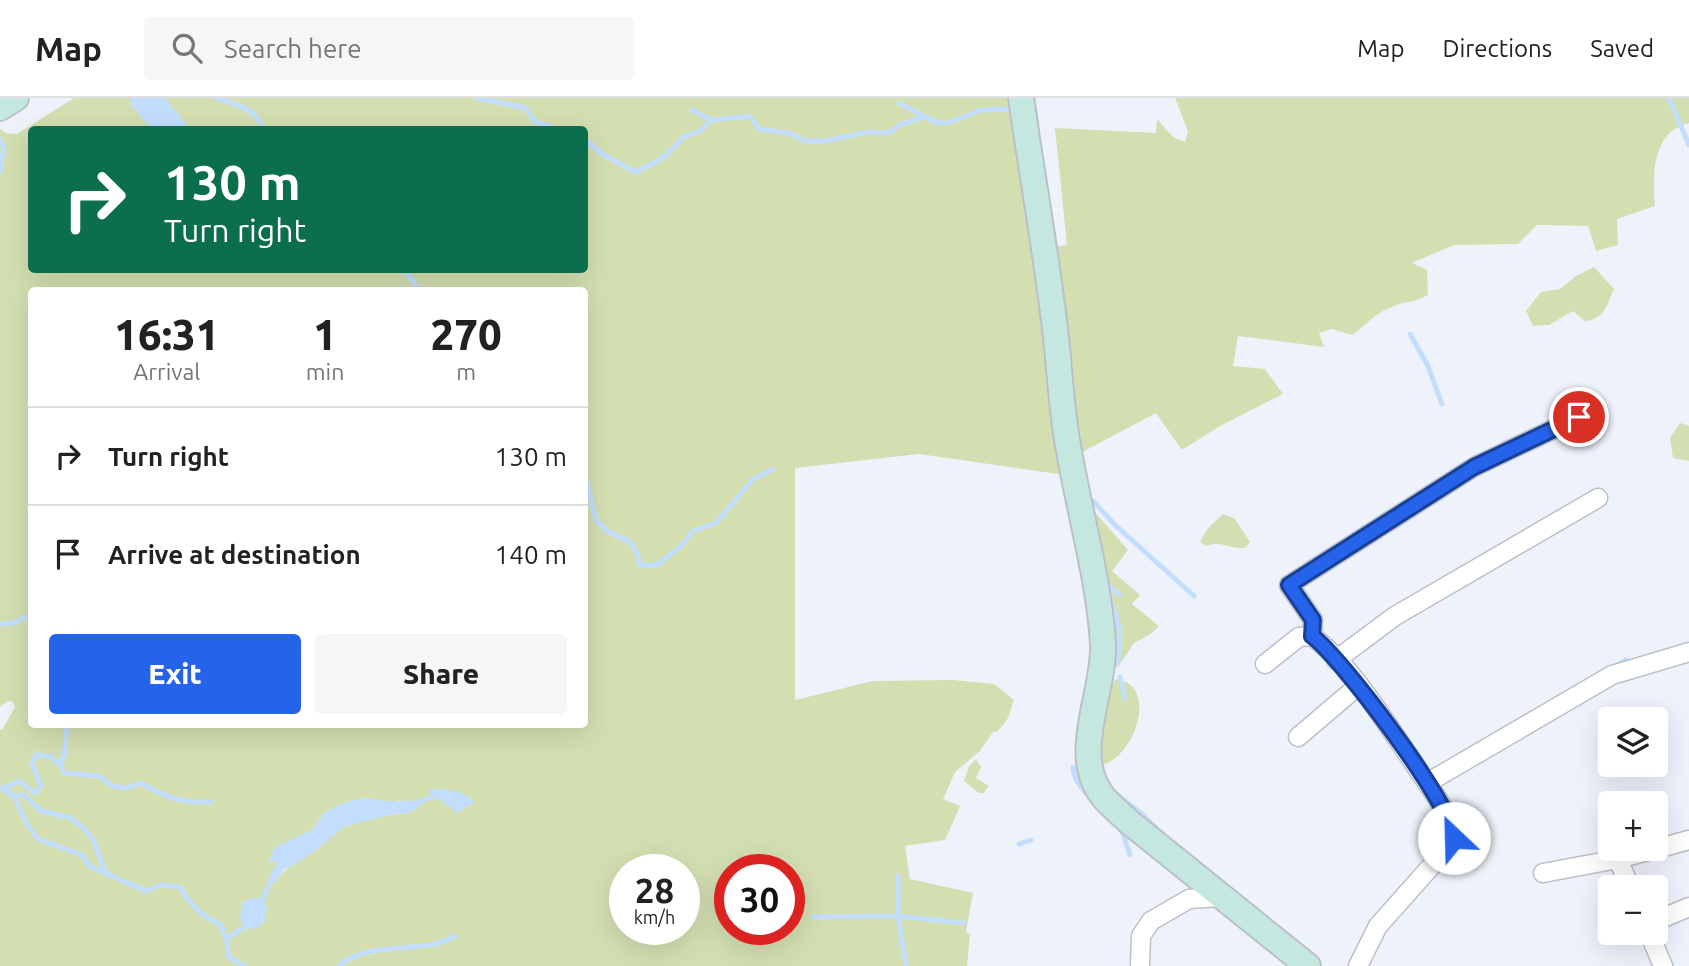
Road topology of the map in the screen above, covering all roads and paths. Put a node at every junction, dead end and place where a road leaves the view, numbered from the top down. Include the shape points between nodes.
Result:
1 (16, 98) edge
2 (1020, 98) edge
3 (0, 108) edge
4 (1579, 417) dead end
5 (1598, 498) dead end
6 (1312, 636) junction
7 (1689, 652) edge
8 (1336, 660) junction
9 (1265, 664) dead end
10 (1358, 686) junction
11 (1298, 737) dead end
12 (1427, 783) junction
13 (1689, 840) edge
14 (1668, 846) edge
15 (1607, 861) edge
16 (1543, 873) dead end
17 (1221, 897) junction
18 (1689, 907) edge
19 (1668, 916) edge
20 (1654, 945) edge
21 (1140, 966) edge
22 (1308, 966) edge
23 (1358, 966) edge
24 (1663, 966) edge

1 - 3 street
2 - 17 street via 1055,327 1068,448 1100,614 1101,682 1089,745 1090,767 1104,798
4 - 6 street via 1474,467 1289,585 1313,620
5 - 8 street via 1395,616
6 - 8 street
6 - 9 street via 1299,637
7 - 12 street via 1612,675
8 - 10 street
10 - 11 street
10 - 12 street
12 - 23 street via 1452,826 1453,841 1378,926
13 - 14 street
15 - 16 street
17 - 21 street via 1189,899 1151,921 1141,936
17 - 22 street
18 - 19 street
20 - 24 street

